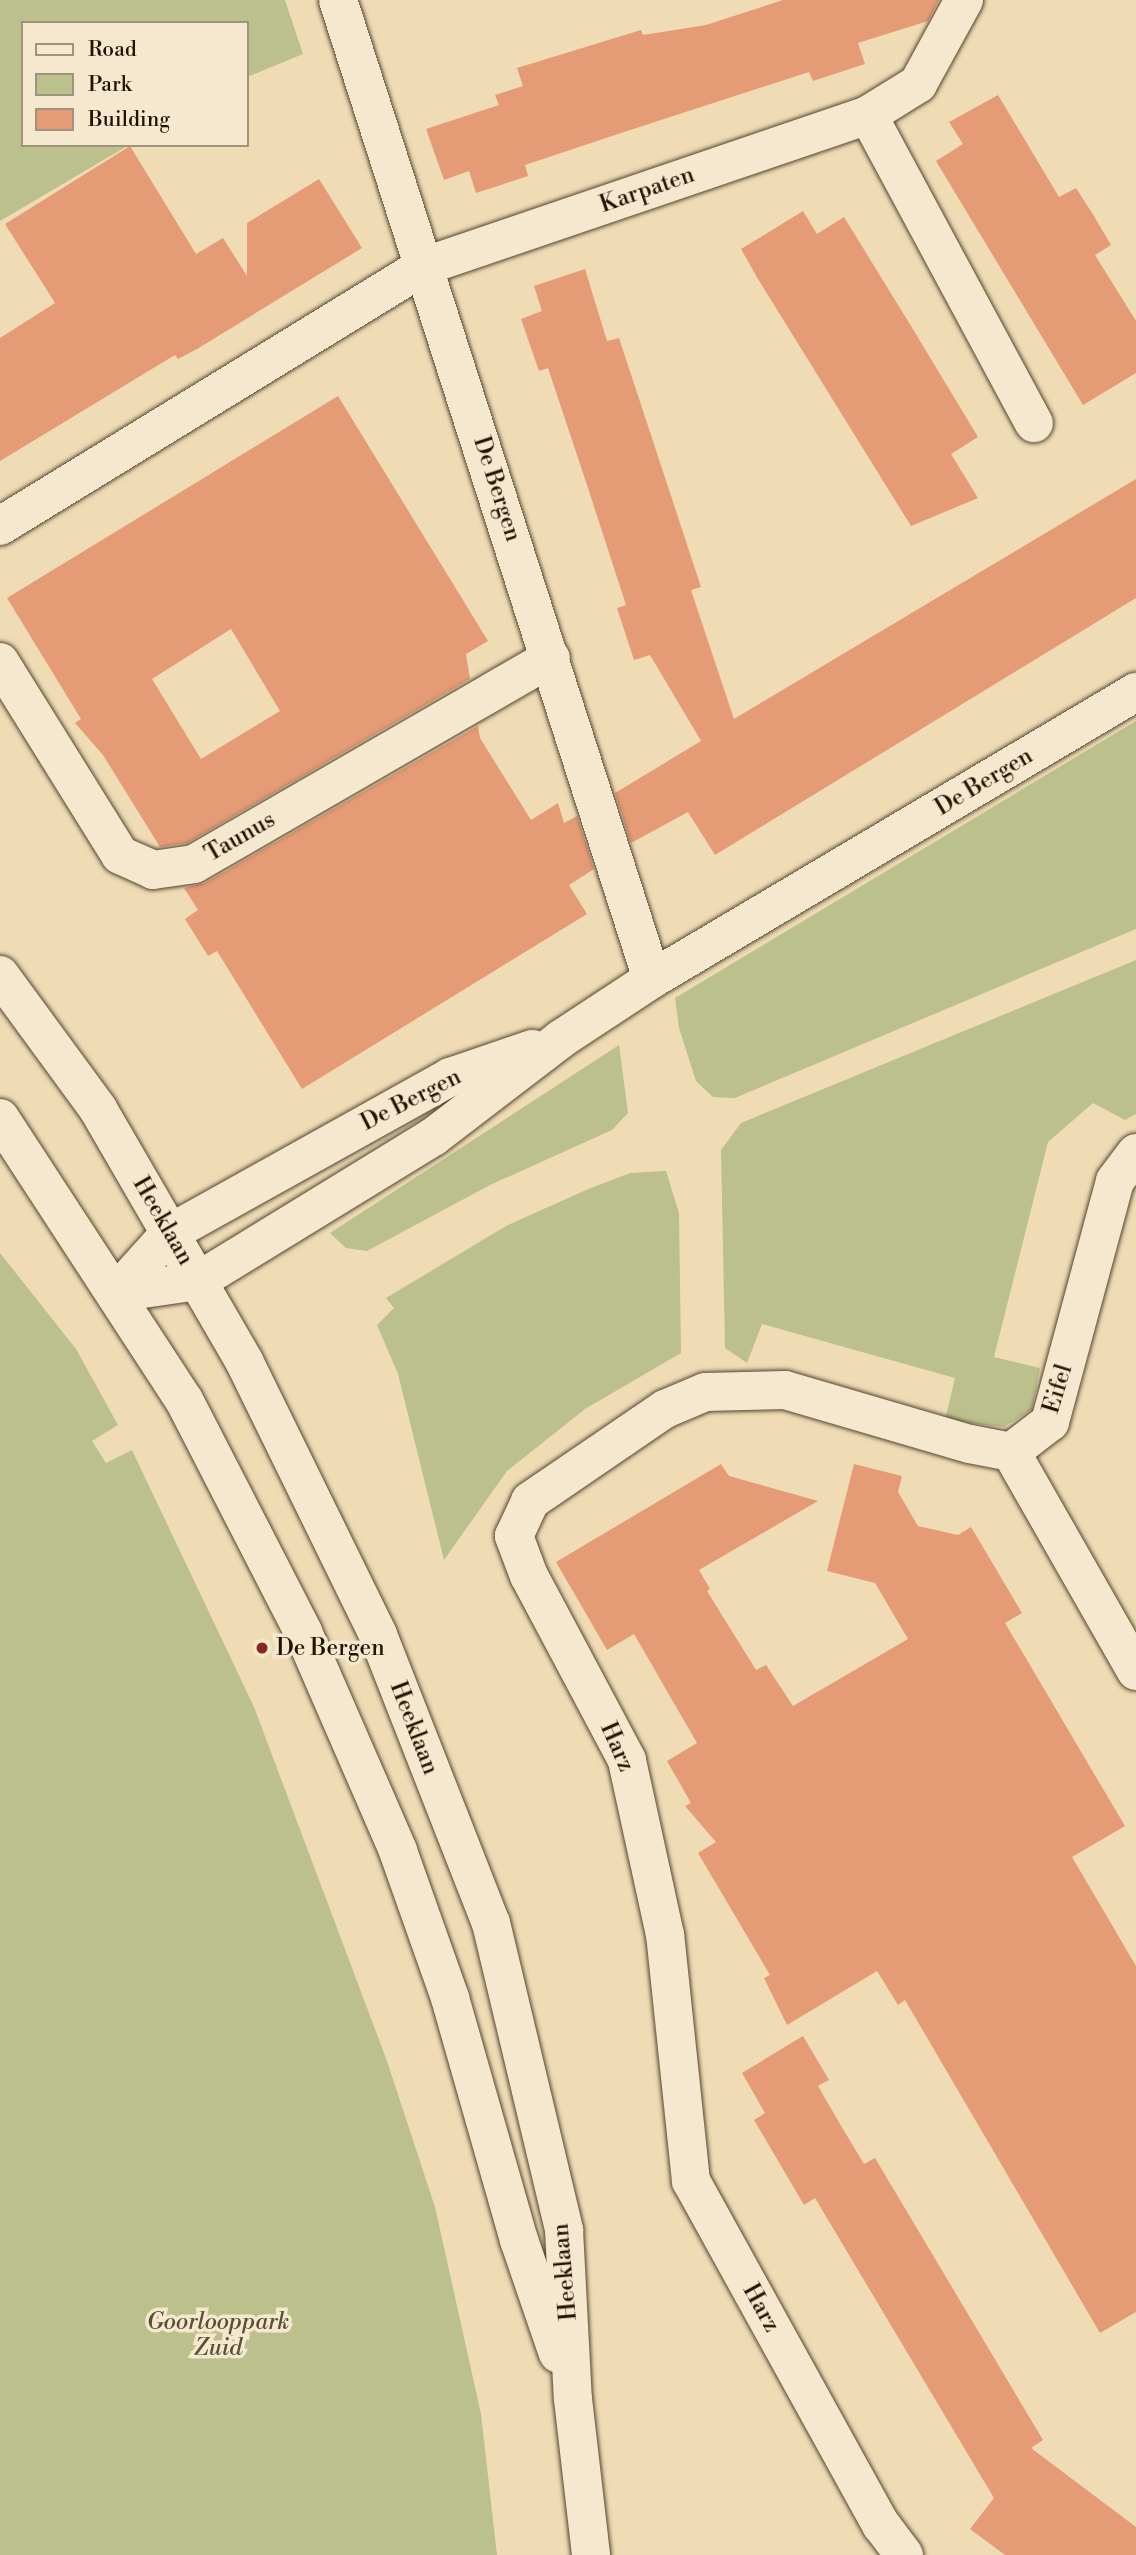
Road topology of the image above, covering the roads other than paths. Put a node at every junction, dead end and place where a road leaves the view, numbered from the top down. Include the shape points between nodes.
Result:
1 (338, 0) edge
2 (964, 0) edge
3 (868, 115) junction
4 (425, 266) junction
5 (1034, 423) dead end
6 (0, 526) edge
7 (551, 658) junction
8 (0, 662) edge
9 (1136, 692) edge
10 (0, 975) edge
11 (652, 979) junction
12 (561, 1039) junction
13 (0, 1118) edge
14 (1136, 1153) edge
15 (170, 1233) junction
16 (198, 1281) junction
17 (116, 1293) junction
18 (1011, 1452) junction
19 (1136, 1671) edge
20 (573, 2399) junction
21 (872, 2540) edge
22 (592, 2555) edge
23 (904, 2555) edge

1 - 4 street, De Bergen
2 - 3 street, Karpaten via 918,84
3 - 4 street, Karpaten
3 - 5 street
4 - 6 street
4 - 7 street, De Bergen
7 - 8 street, Taunus via 194,864 153,870 120,855
7 - 11 street, De Bergen
9 - 11 street, De Bergen
10 - 15 street, Heeklaan via 98,1109
11 - 12 street, De Bergen
12 - 15 street, De Bergen via 450,1077
12 - 16 street, De Bergen via 433,1137
13 - 17 street, Heeklaan
14 - 18 street, Eifel via 1115,1181 1050,1422
15 - 16 street, Heeklaan
15 - 17 street, De Bergen
16 - 17 street, De Bergen
16 - 20 street, Heeklaan via 245,1363 378,1635 491,1923 564,2230
17 - 20 street, Heeklaan via 184,1399 303,1632 398,1851 450,1998 519,2240
18 - 19 street
18 - 21 street, Harz via 785,1390 705,1392 665,1409 530,1501 514,1536 529,1576 627,1760 665,1935 691,2181
20 - 22 street, Heeklaan
21 - 23 street, Harz

